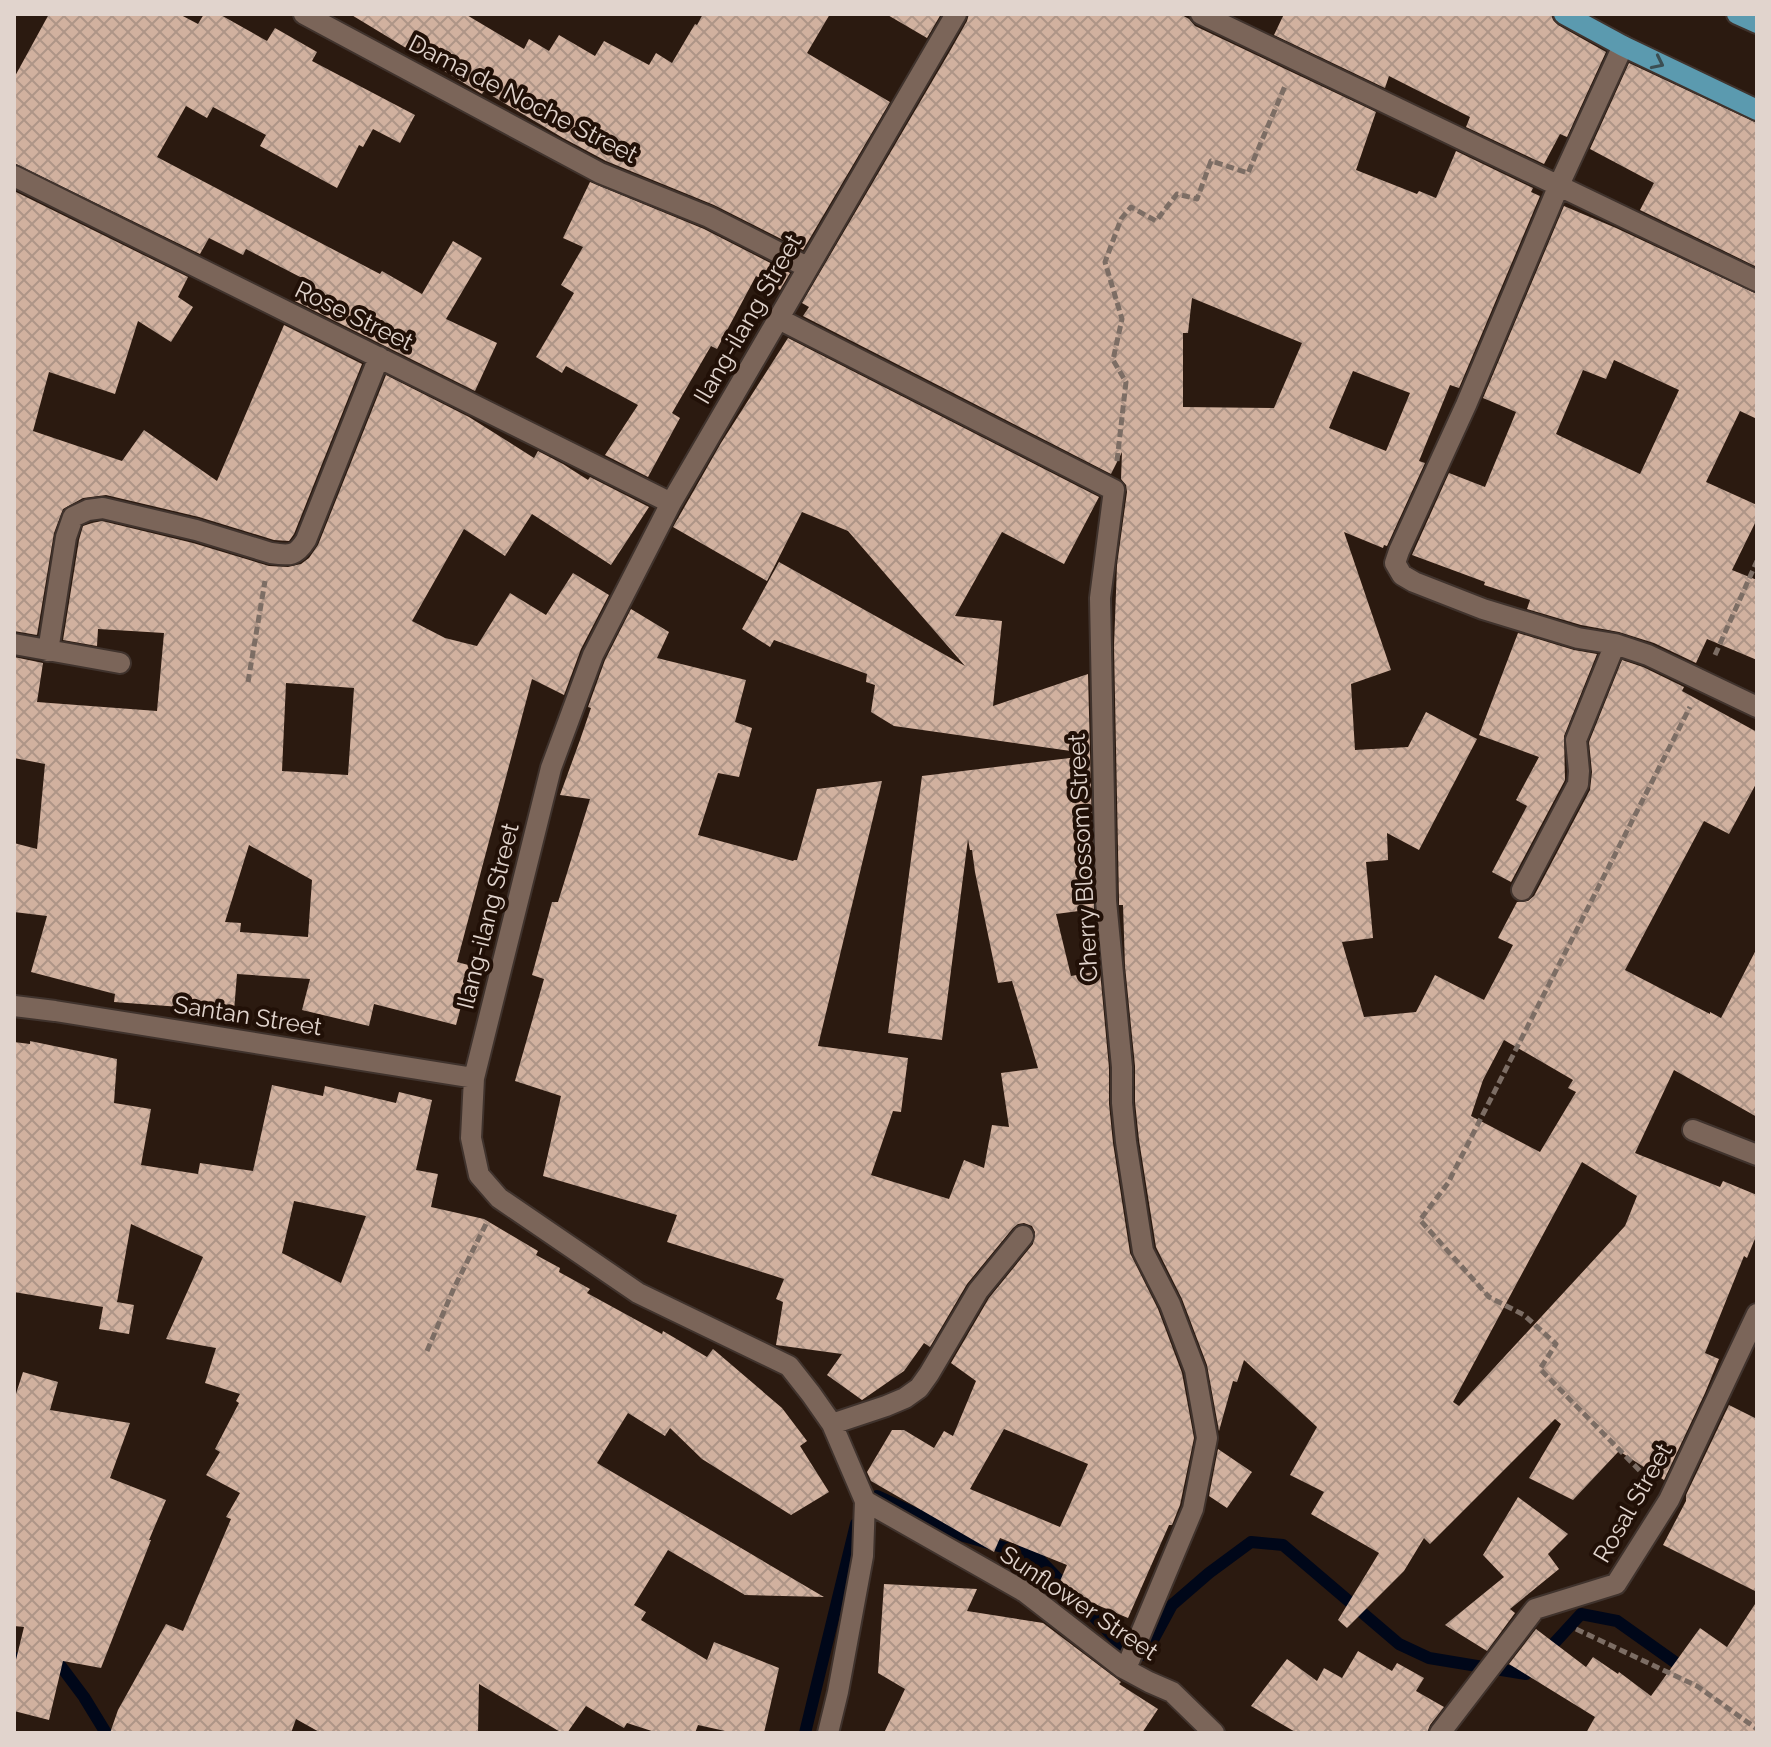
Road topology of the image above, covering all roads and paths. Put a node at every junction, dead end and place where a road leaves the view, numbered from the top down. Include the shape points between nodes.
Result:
1 (304, 14) edge
2 (956, 14) edge
3 (1201, 14) edge
4 (1564, 14) edge
5 (1737, 14) edge
6 (1757, 23) edge
7 (1623, 46) junction
8 (1296, 60) junction
9 (1757, 110) edge
10 (14, 176) edge
11 (1559, 185) junction
12 (807, 267) junction
13 (1757, 281) edge
14 (779, 319) junction
15 (379, 357) junction
16 (1114, 490) junction
17 (671, 503) junction
18 (271, 553) junction
19 (1757, 561) edge
20 (14, 644) edge
21 (1615, 644) junction
22 (48, 651) junction
23 (120, 663) dead end
24 (1703, 680) junction
25 (248, 682) dead end
26 (1757, 707) edge
27 (1522, 890) dead end
28 (14, 1006) edge
29 (474, 1078) junction
30 (1693, 1130) dead end
31 (1757, 1155) edge
32 (499, 1198) junction
33 (1023, 1236) dead end
34 (1757, 1314) edge
35 (427, 1351) dead end
36 (832, 1424) junction
37 (1669, 1500) junction
38 (865, 1501) junction
39 (1578, 1629) dead end
40 (1127, 1663) junction
41 (1757, 1729) edge
42 (828, 1733) edge
43 (1214, 1733) edge
44 (1440, 1733) edge

1 - 12 street, Dama de Noche Street via 600,173 709,217
2 - 12 street, Ilang-ilang Street
3 - 8 street
4 - 7 main road
5 - 6 main road
7 -> 9 main road
7 - 11 street
8 - 11 street
8 - 16 path via 1248,173 1211,161 1197,199 1177,194 1156,221 1131,207 1121,219 1105,262 1122,319 1113,360 1126,382
10 - 15 street, Rose Street
11 - 13 street
11 - 21 street via 1395,563 1414,582 1483,609
12 - 14 street, Ilang-ilang Street
14 - 16 street
14 - 17 street, Ilang-ilang Street
15 - 17 street, Rose Street
15 - 18 street via 306,540 293,554
16 - 40 street, Cherry Blossom Street via 1100,598 1106,901 1122,1103 1143,1251 1195,1370 1207,1438 1193,1509
17 - 29 street, Ilang-ilang Street via 593,655 551,768
18 - 22 street via 103,508 88,510 73,517 66,537
18 - 25 path
19 - 24 path
20 - 22 street
21 - 24 street
21 - 27 street via 1576,740 1578,784
22 - 23 street
24 - 26 street
24 - 37 path via 1448,1183 1420,1220 1489,1297 1524,1315 1556,1344 1540,1369
28 - 29 street, Santan Street
29 - 32 street, Ilang-ilang Street via 471,1138 479,1175
30 - 31 street
32 - 35 path
32 - 36 street, Ilang-ilang Street via 638,1293 789,1366
33 - 36 street via 978,1291 919,1388 886,1406
34 - 37 street, Rosal Street
36 - 38 street, Ilang-ilang Street
37 - 44 street, Rosal Street via 1616,1584 1535,1609
38 - 40 street, Sunflower Street via 1025,1592
38 - 42 street, Ilang-ilang Street via 863,1556
39 - 41 path via 1697,1686
40 - 43 street, Sunflower Street via 1149,1682 1172,1692

